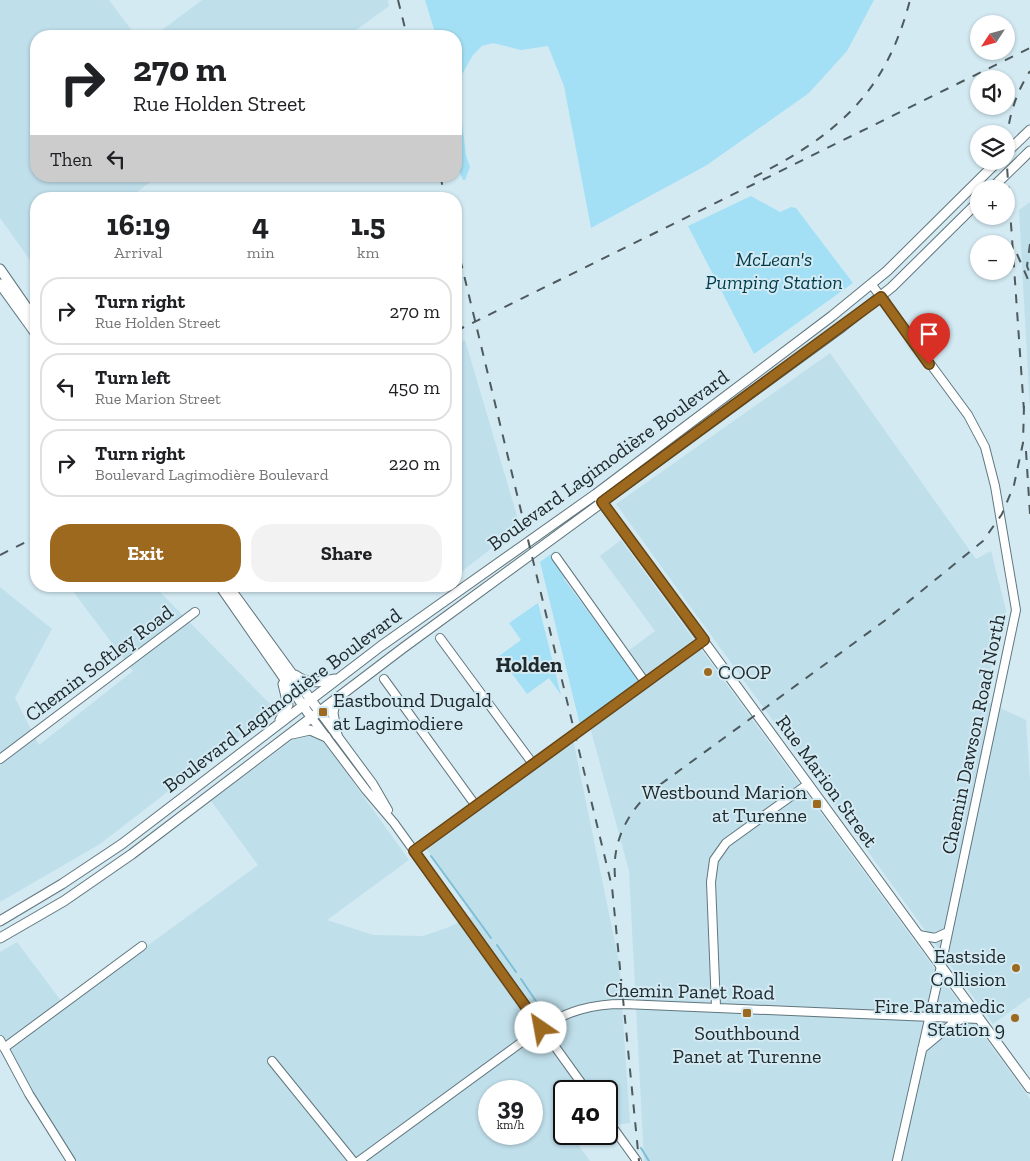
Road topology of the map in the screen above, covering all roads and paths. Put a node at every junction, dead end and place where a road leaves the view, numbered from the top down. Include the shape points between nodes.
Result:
1 (1030, 130) edge
2 (1015, 144) edge
3 (1030, 151) edge
4 (989, 170) edge
5 (1000, 180) edge
6 (970, 210) edge
7 (0, 269) edge
8 (0, 284) edge
9 (872, 285) junction
10 (881, 297) junction
11 (30, 312) edge
12 (30, 326) edge
13 (596, 494) junction
14 (602, 502) junction
15 (556, 558) dead end
16 (462, 587) edge
17 (224, 592) edge
18 (232, 592) edge
19 (456, 592) edge
20 (194, 612) dead end
21 (440, 638) dead end
22 (704, 640) junction
23 (291, 672) junction
24 (279, 673) junction
25 (338, 678) junction
26 (384, 679) dead end
27 (646, 682) junction
28 (336, 698) junction
29 (311, 699) junction
30 (303, 705) junction
31 (319, 711) junction
32 (311, 717) junction
33 (273, 728) junction
34 (287, 735) junction
35 (337, 735) junction
36 (326, 737) junction
37 (0, 759) edge
38 (533, 764) junction
39 (808, 784) junction
40 (476, 806) junction
41 (394, 822) junction
42 (414, 851) junction
43 (0, 921) edge
44 (948, 932) junction
45 (919, 935) junction
46 (0, 938) edge
47 (142, 946) dead end
48 (941, 966) junction
49 (716, 1007) junction
50 (928, 1016) junction
51 (963, 1018) junction
52 (979, 1019) junction
53 (541, 1028) junction
54 (0, 1040) edge
55 (4, 1048) junction
56 (920, 1050) junction
57 (272, 1061) dead end
58 (579, 1080) edge
59 (1030, 1088) edge
60 (618, 1135) edge
61 (71, 1161) edge
62 (353, 1161) edge
63 (358, 1161) edge
64 (637, 1161) edge
65 (897, 1161) edge

1 - 2 main road
3 - 5 main road
4 - 9 main road, Boulevard Lagimodière Boulevard
6 - 10 main road, Boulevard Lagimodière Boulevard
7 - 11 main road
8 - 12 main road
9 - 10 street, Chemin Dawson Road North
9 - 13 main road, Boulevard Lagimodière Boulevard
10 - 14 main road, Boulevard Lagimodière Boulevard
10 - 44 street, Chemin Dawson Road North via 968,416 984,448 1016,610
13 - 14 main road, Rue Marion Street
13 - 16 main road, Boulevard Lagimodière Boulevard
14 - 22 main road, Rue Marion Street
14 - 28 main road, Boulevard Lagimodière Boulevard
15 - 27 street
17 - 24 main road
18 - 23 main road
19 - 25 main road, Boulevard Lagimodière Boulevard
20 - 37 street, Chemin Softley Road
21 - 38 street
22 - 27 street
22 - 39 main road, Rue Marion Street
23 - 25 main road via 309,682
23 - 29 main road
24 - 30 main road
24 - 33 main road via 288,705
25 - 29 main road, Boulevard Lagimodière Boulevard
26 - 40 street
27 - 38 street
28 - 31 main road, Boulevard Lagimodière Boulevard
28 - 35 main road via 333,713
29 - 30 main road, Boulevard Lagimodière Boulevard
29 - 31 main road
30 - 32 main road
30 - 33 main road, Boulevard Lagimodière Boulevard
31 - 32 main road, Boulevard Lagimodière Boulevard
31 - 35 street
32 - 34 main road, Boulevard Lagimodière Boulevard
32 - 36 street
33 - 43 main road, Boulevard Lagimodière Boulevard via 122,844
34 - 36 main road via 306,730
34 - 46 main road, Boulevard Lagimodière Boulevard via 132,854 64,901
35 - 41 street via 373,784
36 - 41 street
38 - 40 street
39 - 45 main road, Rue Marion Street
39 - 49 street via 726,843 714,860
40 - 42 street
41 - 42 street
42 - 53 street
44 - 45 street via 935,938
44 - 48 street, Chemin Dawson Road North
45 - 48 main road, Rue Marion Street
47 - 55 street
48 - 50 street, Chemin Dawson Road North
48 - 52 main road, Rue Marion Street
49 - 50 street, Chemin Panet Road
49 - 53 street, Chemin Panet Road via 601,1004 578,1009
50 - 51 street, Chemin Panet Road
50 - 56 street, Chemin Dawson Road North
51 - 52 street, Chemin Panet Road
51 - 56 street
52 - 59 main road, Rue Marion Street
53 - 58 street
53 - 63 street, Chemin Panet Road
54 - 55 street
55 - 61 street
56 - 65 street, Chemin Dawson Road North
57 - 62 street
60 - 64 street

